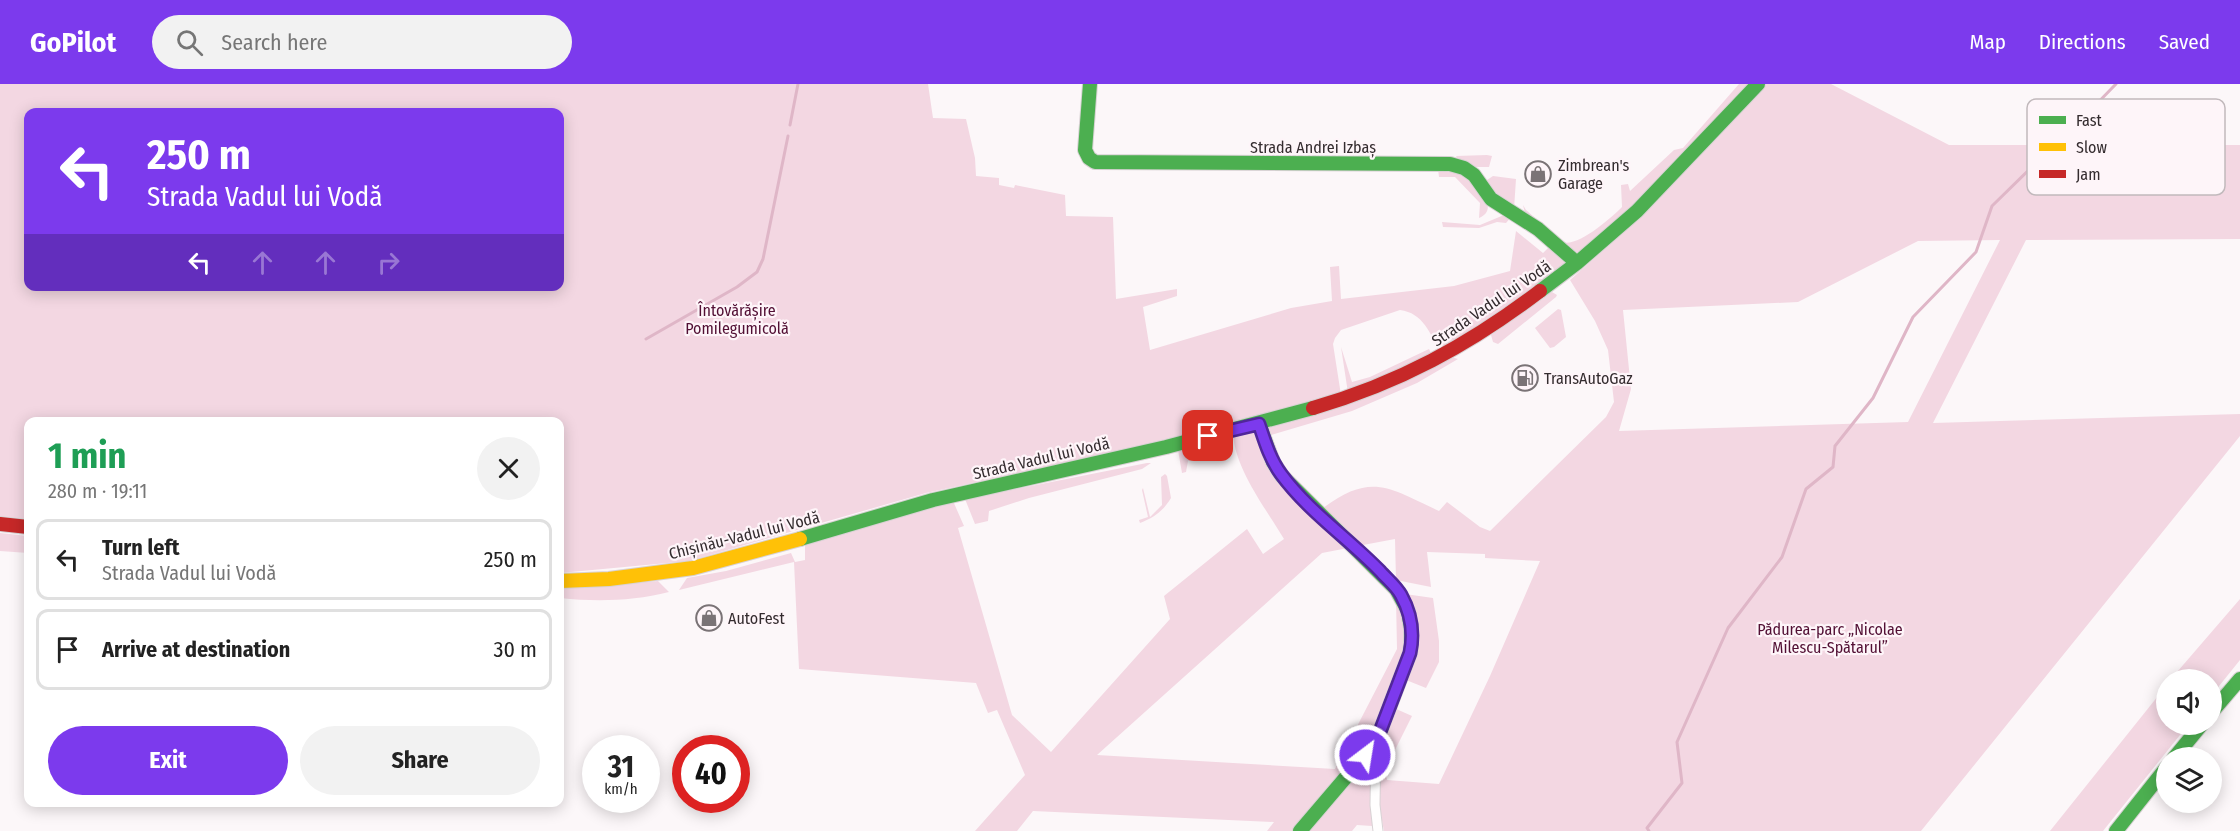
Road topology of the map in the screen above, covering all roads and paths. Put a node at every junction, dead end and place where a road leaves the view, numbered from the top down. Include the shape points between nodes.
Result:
1 (1090, 84) edge
2 (1758, 84) edge
3 (1577, 263) junction
4 (1259, 424) junction
5 (933, 500) joint
6 (0, 524) edge
7 (24, 527) edge
8 (564, 581) edge
9 (2240, 679) edge
10 (2222, 700) edge
11 (2193, 735) edge
12 (1376, 742) junction
13 (2183, 747) edge
14 (2156, 781) edge
15 (1300, 831) edge
16 (1378, 831) edge
17 (2116, 831) edge

1 - 3 main road, Strada Andrei Izbaș via 1085,150 1095,162 1450,164 1464,168 1491,199 1538,229
2 - 3 main road, Strada Vadul lui Vodă via 1637,211
3 - 4 main road, Strada Vadul lui Vodă via 1502,319 1428,364 1345,399
4 - 5 main road, Strada Vadul lui Vodă
4 - 12 main road via 1282,476 1374,565 1401,596 1411,623 1412,642 1406,664
5 - 8 main road, Chișinău-Vadul lui Vodă via 693,568
6 - 7 main road
9 - 10 main road
11 - 13 main road
12 - 15 main road
12 - 16 street
14 - 17 main road

